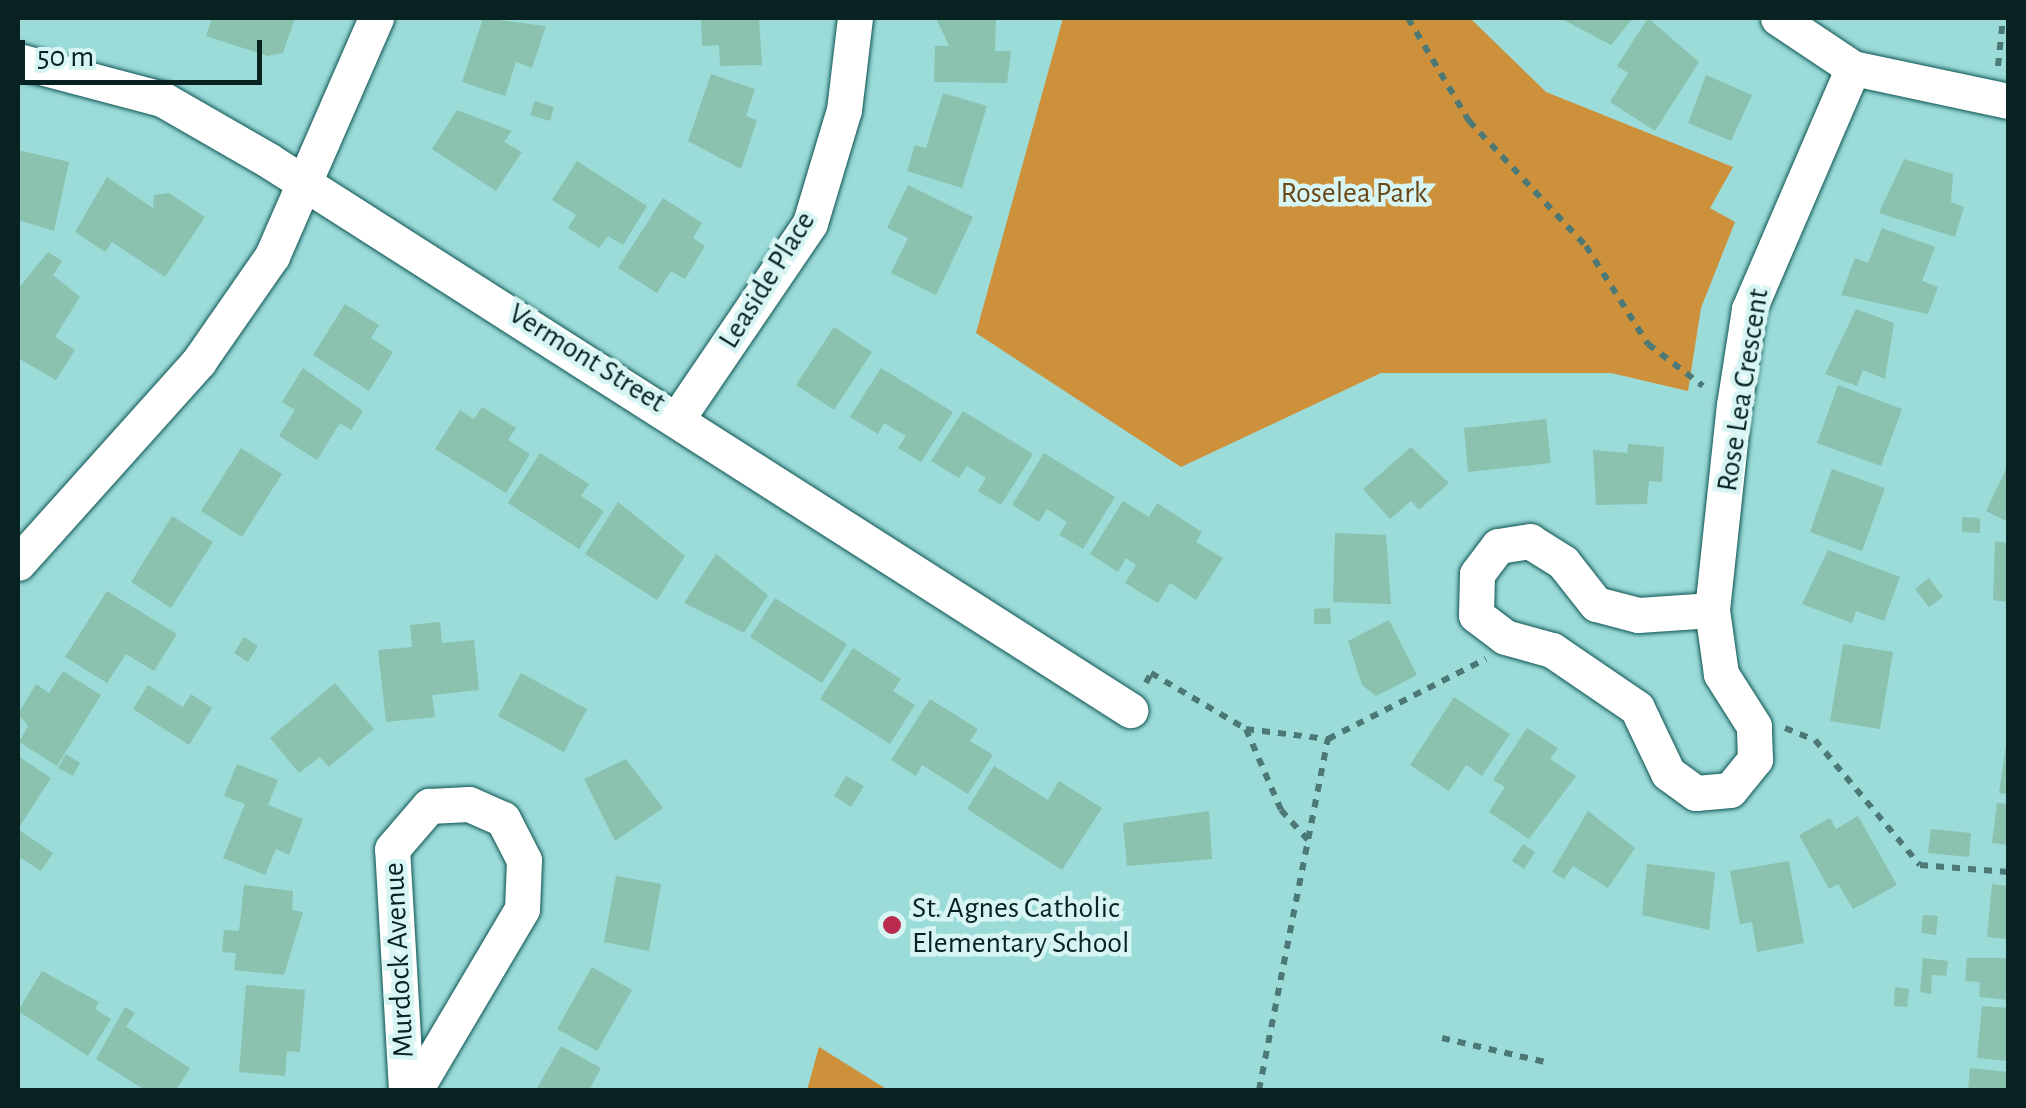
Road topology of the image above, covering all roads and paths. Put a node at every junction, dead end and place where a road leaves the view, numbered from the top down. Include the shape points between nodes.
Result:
1 (376, 18) edge
2 (855, 18) edge
3 (1408, 18) edge
4 (1778, 18) edge
5 (2003, 18) edge
6 (18, 61) edge
7 (1852, 68) junction
8 (2001, 100) edge
9 (308, 183) junction
10 (1734, 405) junction
11 (679, 416) junction
12 (18, 563) edge
13 (1712, 610) junction
14 (1505, 637) junction
15 (1130, 710) joint
16 (1754, 726) junction
17 (1246, 729) junction
18 (1328, 740) junction
19 (1308, 840) junction
20 (2008, 872) edge
21 (1442, 1038) dead end
22 (1546, 1062) dead end
23 (406, 1090) edge
24 (415, 1090) edge
25 (1258, 1090) edge

1 - 9 street
2 - 11 street, Leaside Place via 844,110 810,223
3 - 10 path via 1469,121 1586,246 1648,344
4 - 7 street
5 - 8 path
6 - 9 street, Vermont Street via 162,99
7 - 8 street
7 - 10 street, Rose Lea Crescent via 1749,309
9 - 11 street, Vermont Street
9 - 12 street via 272,256 199,361
10 - 13 street, Rose Lea Crescent
11 - 15 street, Vermont Street
13 - 14 street via 1638,615 1596,604 1563,562 1530,541 1498,546 1478,574 1476,615
13 - 16 street, Rose Lea Crescent via 1721,674
14 - 16 street via 1552,650 1638,708 1668,772 1696,794 1730,790 1755,759
14 - 18 path via 1480,666
15 - 17 path via 1152,673
16 - 20 path via 1814,740 1920,865
17 - 18 path
17 - 19 path via 1281,810
18 - 19 path
19 - 25 path
21 - 22 path
23 - 24 street, Murdock Avenue via 392,849 429,806 469,804 504,819 524,860 522,908

